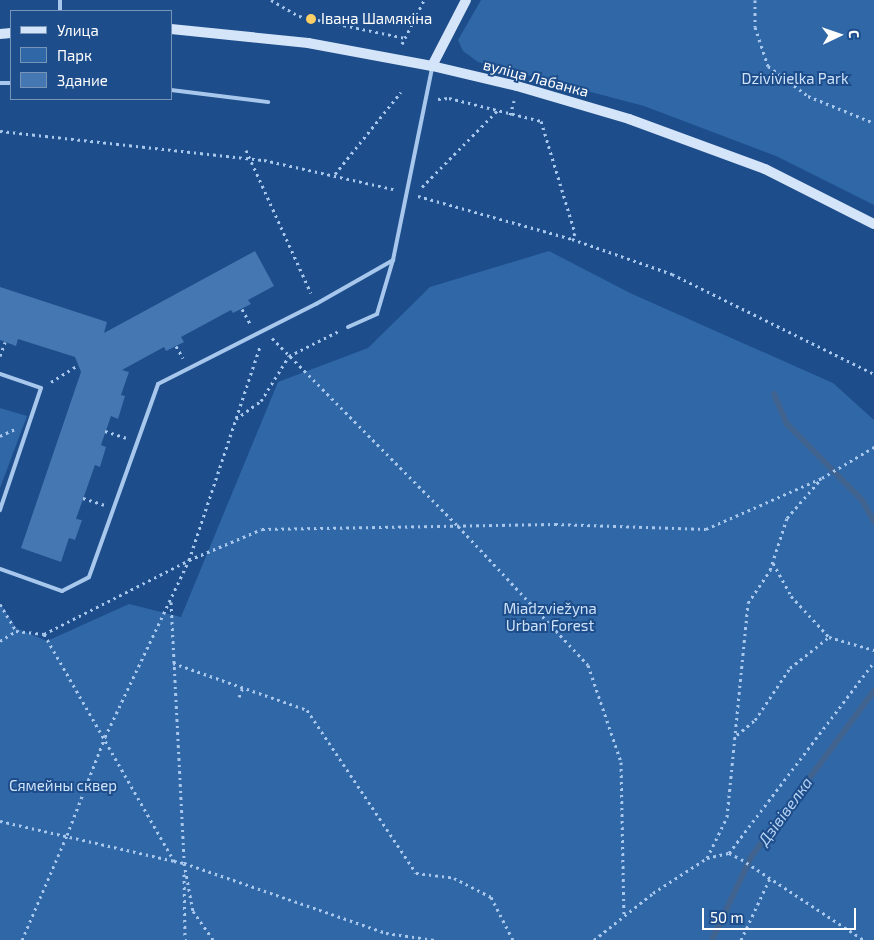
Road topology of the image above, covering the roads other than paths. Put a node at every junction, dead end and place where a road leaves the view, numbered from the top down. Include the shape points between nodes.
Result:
1 (466, 0) edge
2 (172, 29) edge
3 (432, 66) junction
4 (172, 90) edge
5 (268, 102) dead end
6 (874, 224) edge
7 (393, 260) junction
8 (348, 327) road end
9 (0, 374) edge
10 (0, 510) edge
11 (0, 569) edge

1 - 3 main road
2 - 3 main road, вуліца Лабанка via 308,43
3 - 6 main road, вуліца Лабанка via 629,119 765,169
3 - 7 lane
4 - 5 lane
7 - 8 lane via 377,314
7 - 11 lane via 316,304 158,384 89,578 62,591
9 - 10 lane via 41,388

